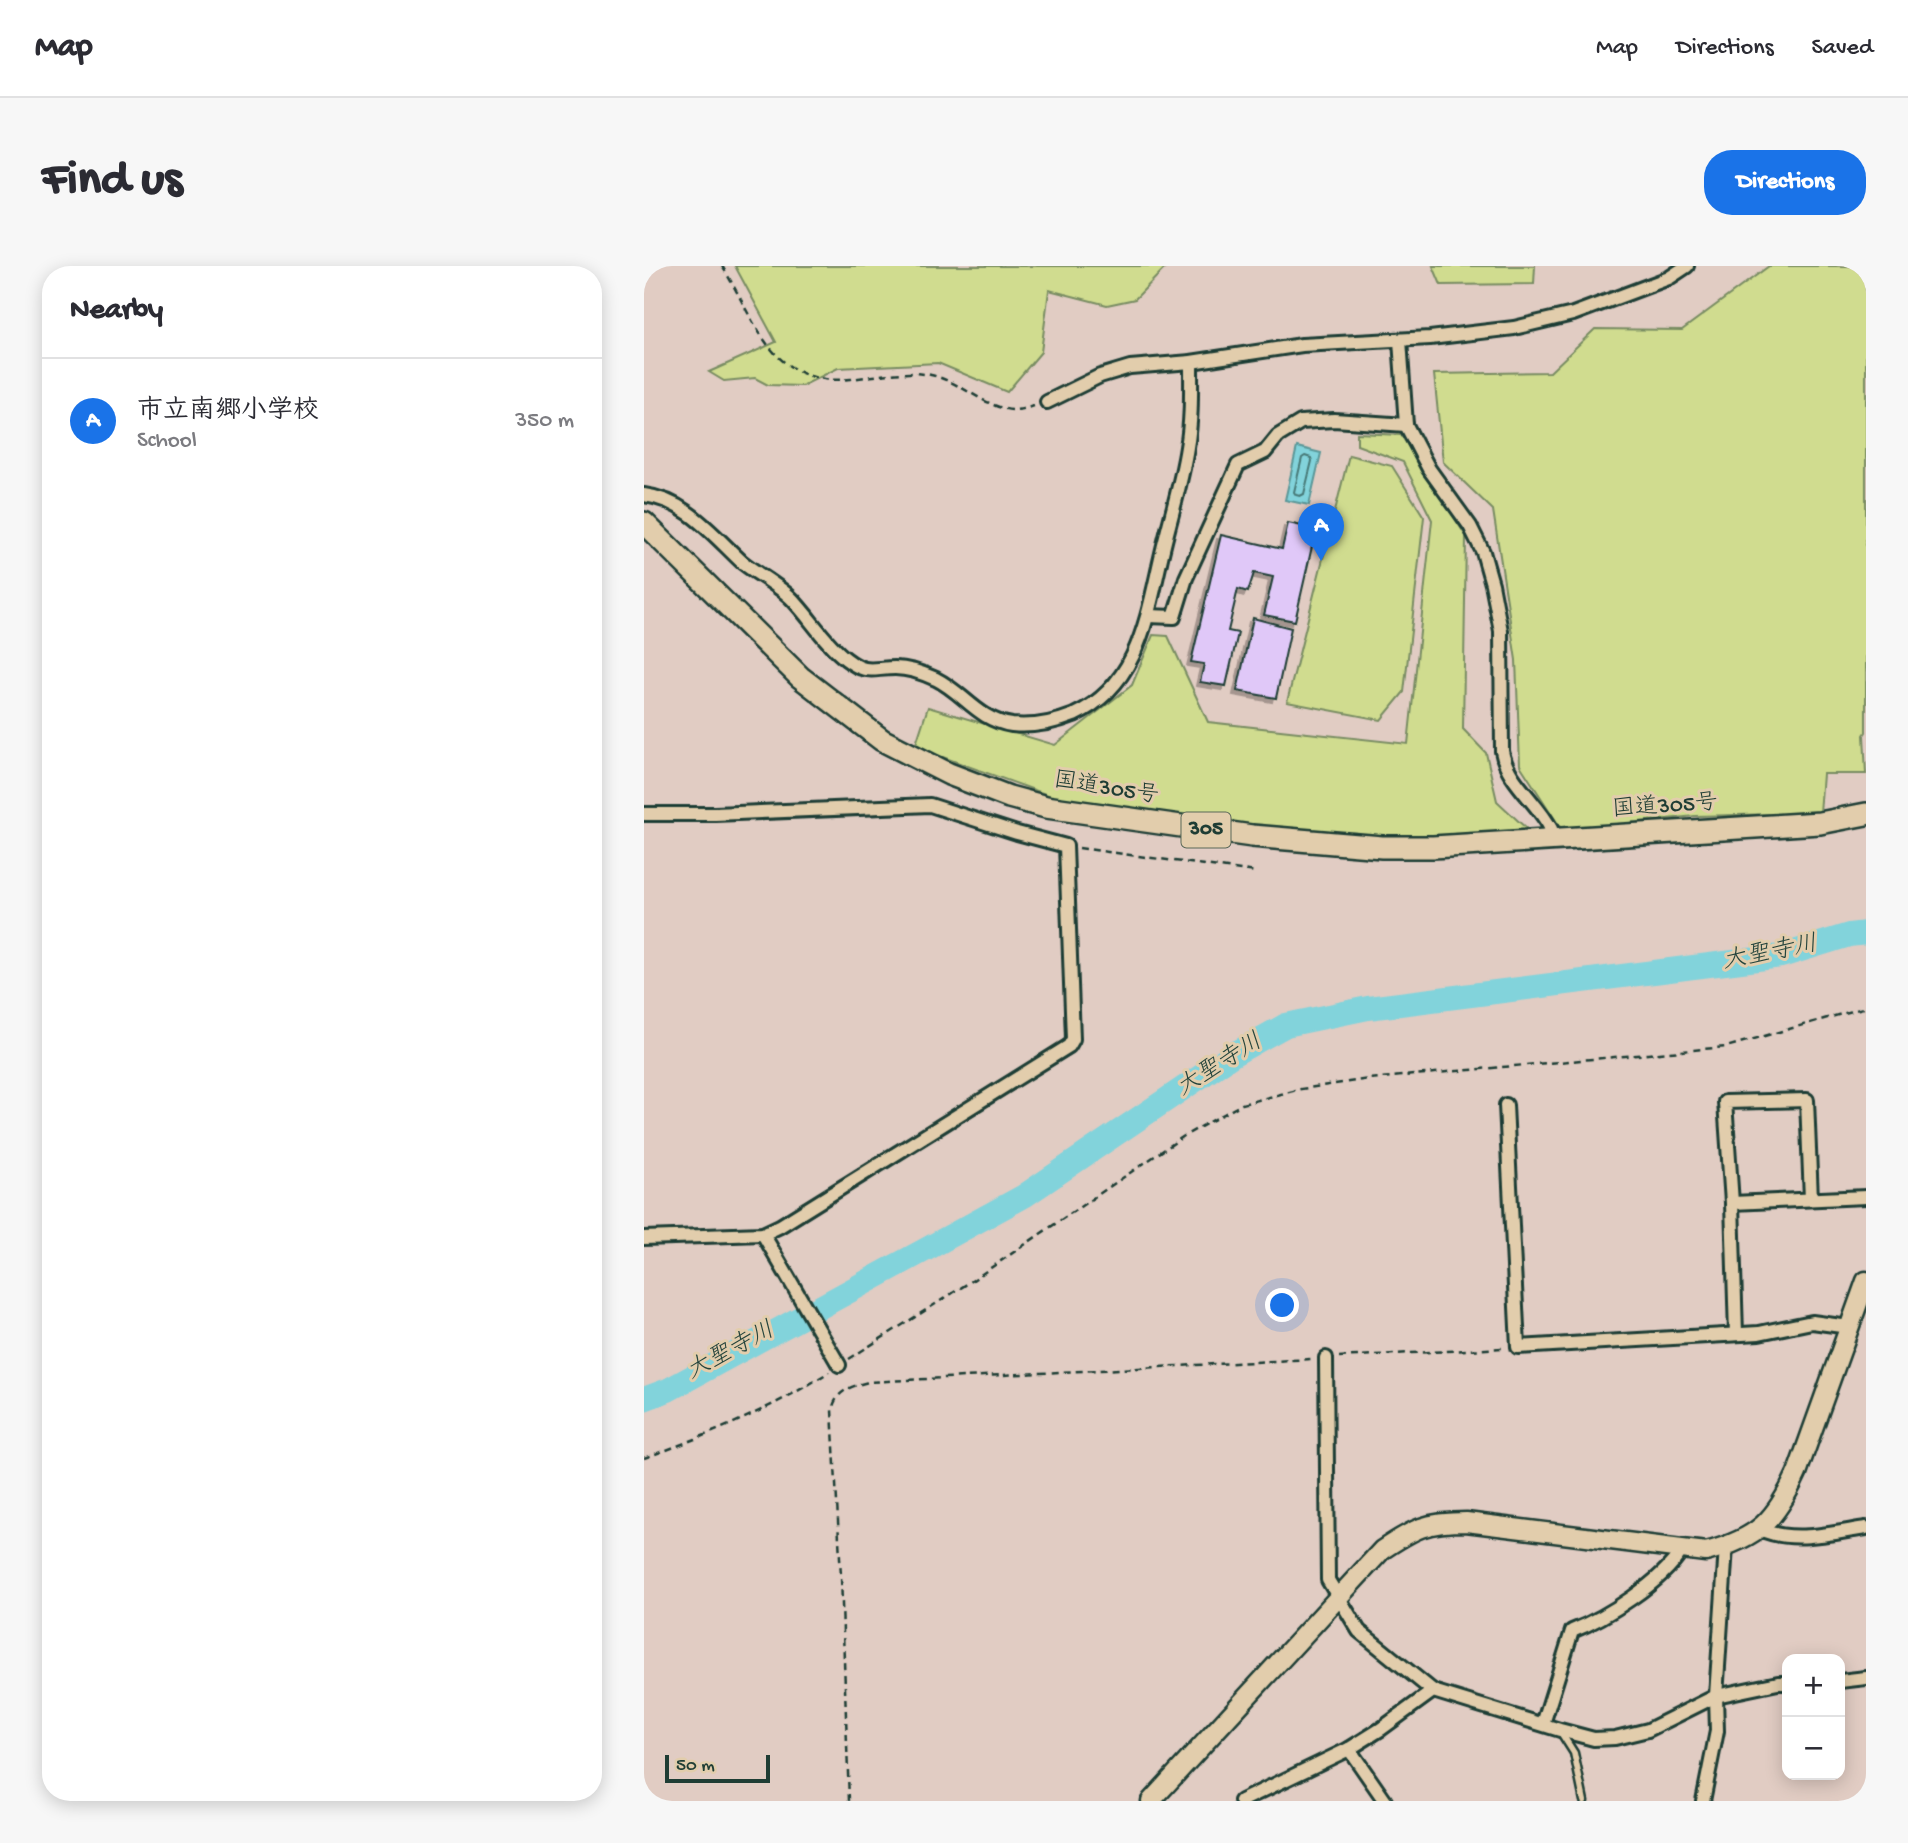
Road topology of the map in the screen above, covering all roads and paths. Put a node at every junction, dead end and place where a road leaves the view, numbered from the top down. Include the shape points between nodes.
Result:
1 (722, 266) edge
2 (1687, 266) edge
3 (1400, 340) junction
4 (1191, 362) junction
5 (1047, 402) joint
6 (1406, 425) junction
7 (644, 495) edge
8 (644, 523) edge
9 (1148, 616) junction
10 (644, 814) edge
11 (1866, 814) edge
12 (1546, 840) junction
13 (1066, 846) junction
14 (1256, 872) dead end
15 (1866, 1007) edge
16 (1506, 1105) dead end
17 (1866, 1197) edge
18 (1811, 1199) junction
19 (1732, 1203) junction
20 (763, 1234) junction
21 (644, 1238) edge
22 (1866, 1281) edge
23 (1849, 1327) junction
24 (1736, 1334) junction
25 (1518, 1347) junction
26 (1326, 1358) junction
27 (839, 1365) junction
28 (644, 1458) edge
29 (1866, 1528) edge
30 (1760, 1529) junction
31 (1726, 1547) junction
32 (1681, 1551) junction
33 (1337, 1596) junction
34 (1866, 1678) edge
35 (1845, 1680) edge
36 (1782, 1682) edge
37 (1433, 1691) junction
38 (1716, 1696) junction
39 (1543, 1724) junction
40 (1560, 1730) junction
41 (1349, 1749) junction
42 (849, 1801) edge
43 (1151, 1801) edge
44 (1241, 1801) edge
45 (1385, 1801) edge
46 (1584, 1801) edge
47 (1703, 1801) edge

1 - 5 path via 767,347 815,377 929,374 1009,410
2 - 3 street via 1669,278 1573,314 1514,328
3 - 4 street via 1301,345
3 - 6 street
4 - 5 street via 1130,367
4 - 9 street via 1187,446
6 - 9 street via 1301,422 1278,436 1265,452 1238,466 1186,578 1174,617
6 - 12 street via 1483,552 1501,631 1504,763 1545,818 1550,829
7 - 9 street via 668,500 687,511 790,597 847,660 868,671 897,668 926,675 995,720 1055,723 1083,710 1106,694 1126,671
8 - 12 highway, 国道305号 / 305 via 800,677 841,710 913,757 1009,797 1082,814 1335,845 1433,847
10 - 13 street via 930,805
11 - 12 highway, 国道305号 / 305 via 1820,823
13 - 14 path
13 - 20 street via 1073,1039 1069,1046
15 - 27 path via 1726,1047 1368,1079 1242,1104 1184,1136
16 - 25 street
17 - 18 street
18 - 19 street
18 - 19 street via 1807,1100 1725,1101
19 - 24 street
20 - 21 street
20 - 27 street
22 - 23 street
23 - 24 street via 1812,1322
23 - 30 street via 1797,1473 1771,1520
24 - 25 street
25 - 26 path
26 - 33 street via 1328,1580
26 - 42 path via 867,1382 839,1393 832,1410
27 - 28 path via 766,1407
29 - 30 street via 1810,1536
30 - 31 street
31 - 32 street
31 - 38 street
32 - 33 street via 1438,1522 1413,1529 1382,1550
32 - 39 street via 1650,1584 1572,1631
33 - 37 street via 1359,1631
33 - 43 street
34 - 35 street
36 - 38 street
37 - 39 street
37 - 41 street
38 - 40 street via 1647,1730 1615,1738
38 - 47 street via 1717,1731
39 - 40 street
40 - 46 lane via 1574,1754
41 - 44 street
41 - 45 street

